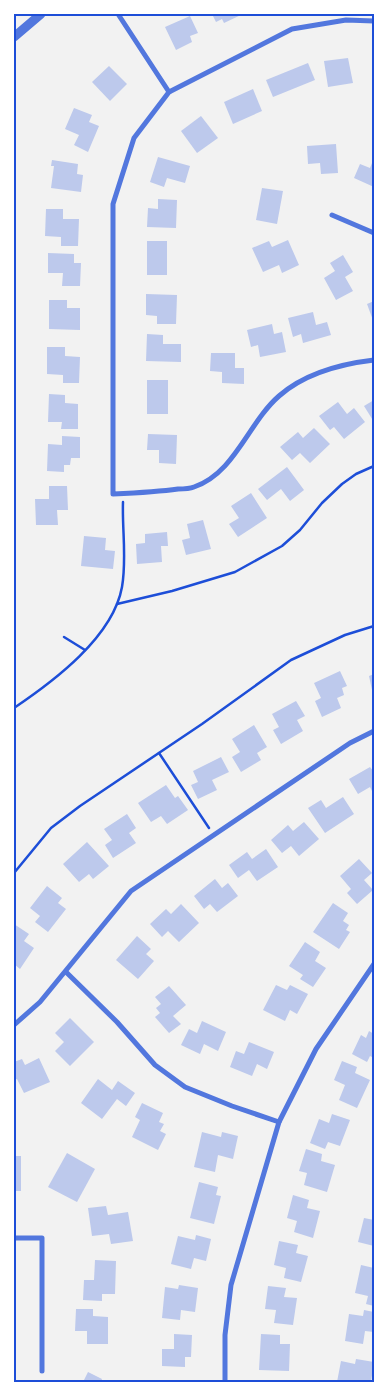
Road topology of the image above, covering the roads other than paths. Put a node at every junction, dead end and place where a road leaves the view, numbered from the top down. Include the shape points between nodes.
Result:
1 (41, 14) edge
2 (118, 14) edge
3 (374, 20) edge
4 (14, 37) edge
5 (169, 92) junction
6 (332, 216) dead end
7 (374, 233) edge
8 (374, 360) edge
9 (374, 731) edge
10 (374, 964) edge
11 (66, 972) junction
12 (14, 1025) edge
13 (279, 1122) junction
14 (14, 1238) edge
15 (42, 1371) dead end
16 (225, 1382) edge

1 - 4 street
2 - 5 street
3 - 5 street via 346,20 292,30
5 - 8 street via 134,138 113,204 113,494 156,493 194,487 218,473 262,415 279,396 302,379 334,367
6 - 7 street
9 - 11 street via 350,743 131,891
10 - 13 street via 316,1049
11 - 12 street
11 - 13 street via 155,1065 185,1087
13 - 16 street via 231,1285 225,1335
14 - 15 street via 42,1238

